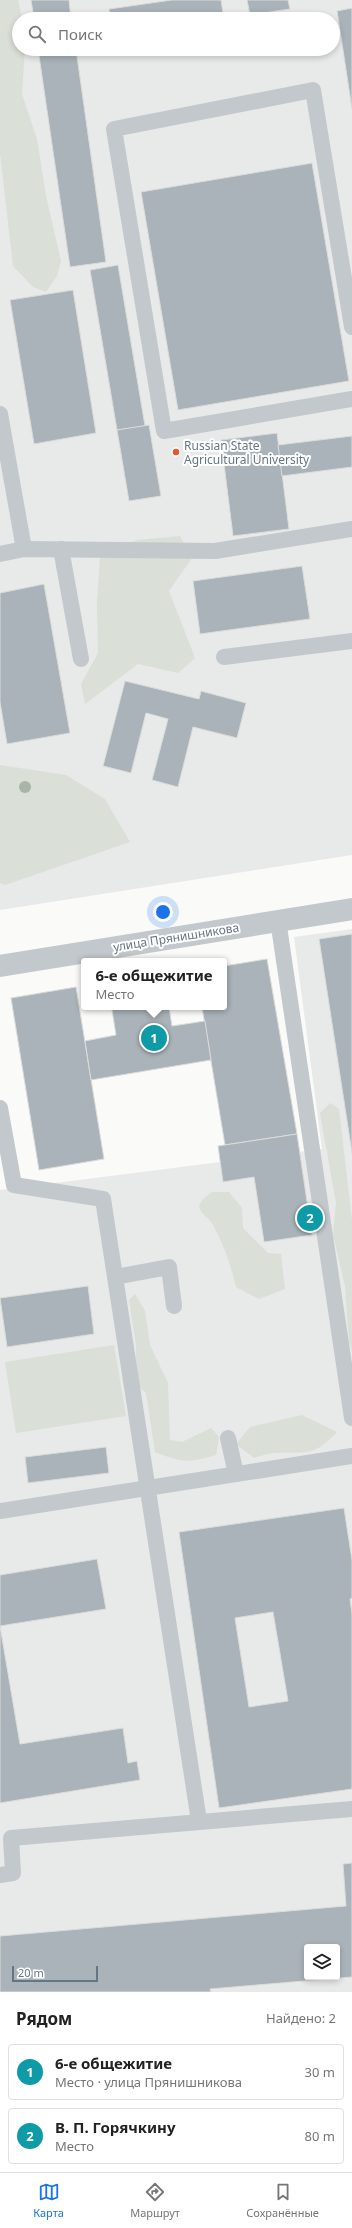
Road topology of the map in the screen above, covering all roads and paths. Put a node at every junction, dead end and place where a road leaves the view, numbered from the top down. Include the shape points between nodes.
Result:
1 (352, 326) edge
2 (352, 399) edge
3 (0, 414) edge
4 (352, 529) edge
5 (24, 549) junction
6 (61, 550) junction
7 (0, 554) edge
8 (352, 640) edge
9 (224, 657) dead end
10 (81, 660) dead end
11 (352, 909) edge
12 (278, 920) junction
13 (0, 966) edge
14 (0, 1108) edge
15 (115, 1278) junction
16 (174, 1306) dead end
17 (352, 1418) edge
18 (228, 1438) dead end
19 (352, 1456) edge
20 (236, 1474) junction
21 (148, 1487) junction
22 (0, 1511) edge
23 (352, 1809) edge
24 (199, 1821) junction
25 (0, 1875) edge

1 - 2 lane via 313,90 114,129 164,431
3 - 5 lane
4 - 6 lane via 215,551
5 - 6 lane
5 - 7 lane
6 - 10 lane
8 - 9 lane
11 - 12 street, улица Прянишникова
12 - 13 street, улица Прянишникова
12 - 17 lane
14 - 15 lane via 14,1185 103,1199
15 - 16 lane via 169,1267
15 - 21 lane
18 - 20 lane
19 - 20 lane
20 - 21 lane
21 - 22 lane
21 - 24 lane
23 - 24 lane
24 - 25 lane via 11,1838 14,1873

